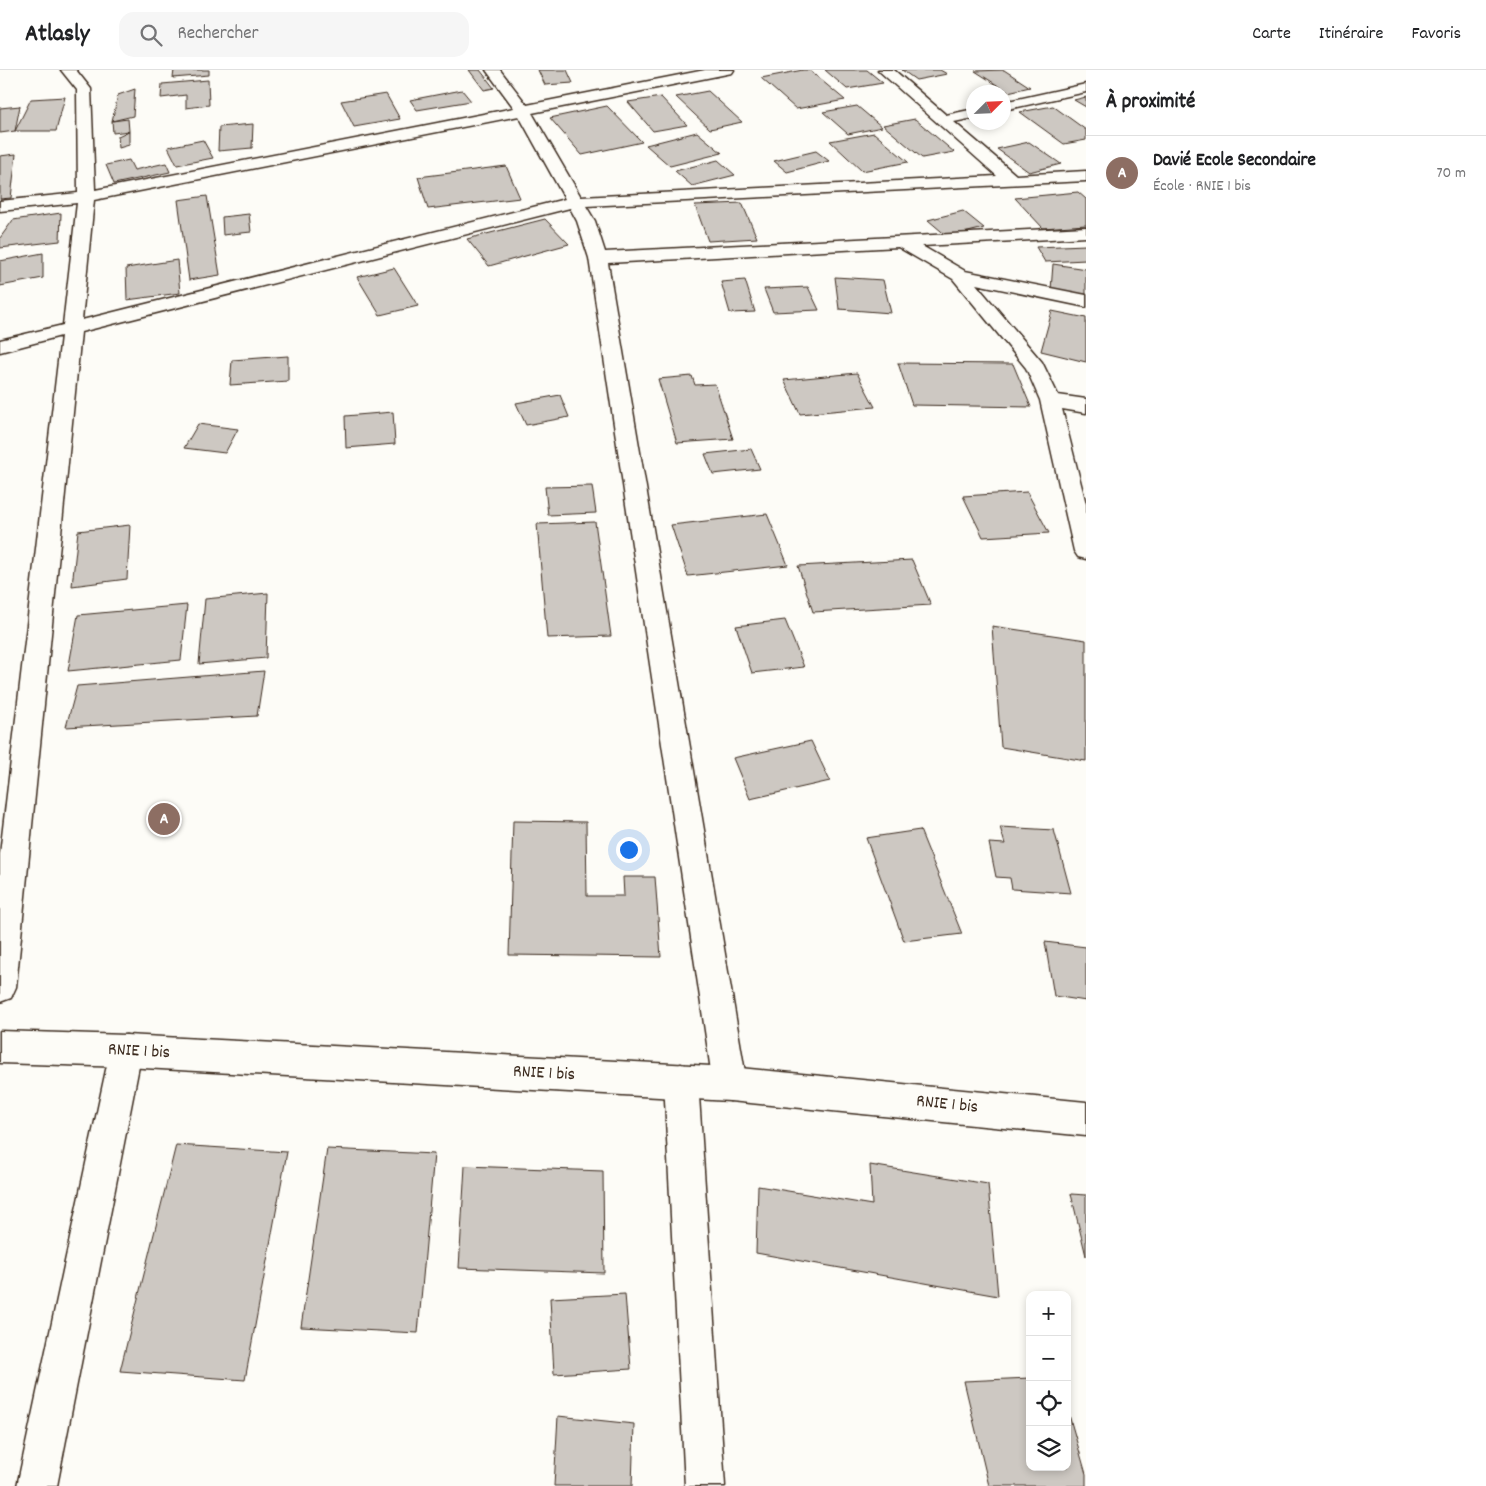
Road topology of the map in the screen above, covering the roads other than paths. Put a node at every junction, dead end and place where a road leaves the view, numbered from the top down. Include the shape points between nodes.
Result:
1 (68, 70) edge
2 (493, 70) edge
3 (727, 70) edge
4 (885, 70) edge
5 (1086, 88) edge
6 (1011, 104) edge
7 (522, 110) junction
8 (966, 115) edge
9 (942, 120) junction
10 (1086, 176) edge
11 (1012, 180) junction
12 (86, 197) junction
13 (575, 202) junction
14 (0, 206) edge
15 (1086, 232) edge
16 (902, 242) junction
17 (598, 258) junction
18 (960, 275) junction
19 (1086, 301) edge
20 (71, 327) junction
21 (0, 346) edge
22 (1050, 400) junction
23 (1086, 406) edge
24 (1086, 551) edge
25 (0, 987) edge
26 (0, 1048) edge
27 (126, 1051) junction
28 (681, 1081) junction
29 (730, 1084) junction
30 (1086, 1119) edge
31 (37, 1486) edge
32 (705, 1486) edge

1 - 12 street via 84,88
2 - 7 street
3 - 7 street
4 - 9 street
5 - 6 street
7 - 12 street
7 - 13 street
8 - 9 street
9 - 11 street
10 - 11 street
11 - 13 street
12 - 14 street
12 - 20 street
13 - 17 street via 586,221
13 - 20 street
15 - 16 street
16 - 17 street
16 - 18 street
17 - 29 street
18 - 19 street
18 - 22 street via 1035,366
20 - 21 street
20 - 25 street
22 - 23 street
22 - 24 street
26 - 27 street, RNIE 1 bis
27 - 28 street, RNIE 1 bis
27 - 31 street
28 - 29 street, RNIE 1 bis
28 - 32 street
29 - 30 street, RNIE 1 bis

